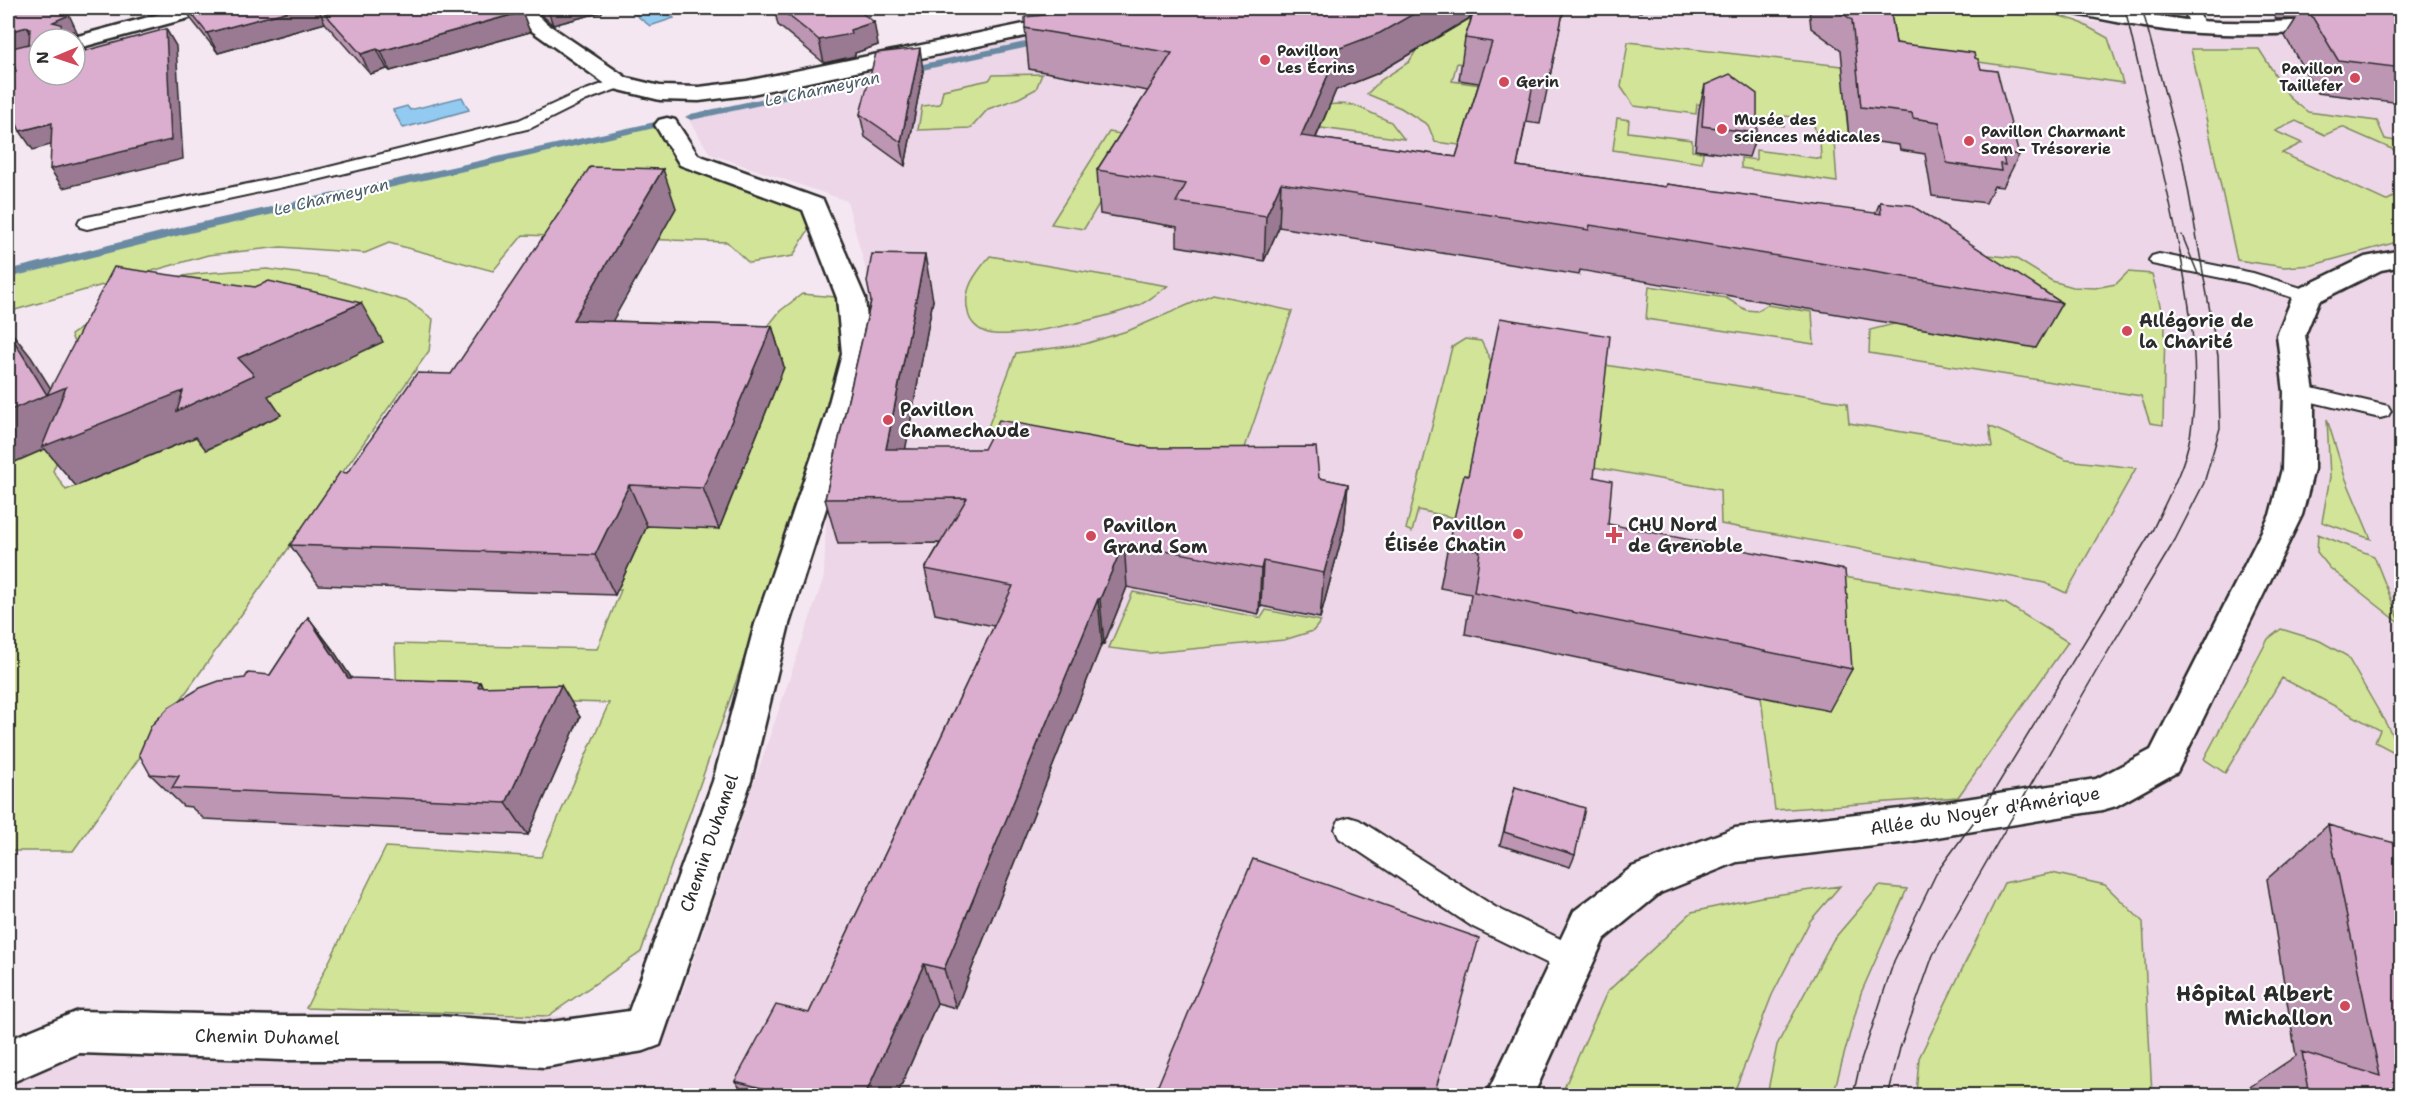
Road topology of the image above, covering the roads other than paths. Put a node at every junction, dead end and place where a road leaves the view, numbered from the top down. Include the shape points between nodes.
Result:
1 (204, 8) edge
2 (520, 8) edge
3 (1129, 8) edge
4 (2076, 8) edge
5 (2194, 17) edge
6 (2402, 22) edge
7 (87, 40) edge
8 (27, 56) edge
9 (8, 62) edge
10 (619, 83) junction
11 (663, 113) junction
12 (87, 223) dead end
13 (2402, 258) edge
14 (2159, 260) dead end
15 (2307, 297) junction
16 (2299, 392) junction
17 (2380, 411) dead end
18 (1348, 829) dead end
19 (1572, 960) junction
20 (8, 1062) edge
21 (1509, 1095) edge

1 - 7 street
2 - 10 street via 538,27
3 - 11 street via 747,88 699,94
4 - 5 street via 2146,21
5 - 6 street via 2241,28
8 - 9 street
10 - 11 street
10 - 12 lane via 525,124 321,174
11 - 20 street, Chemin Duhamel via 689,160 814,205 851,298 856,354 840,418 778,605 732,782 644,1030 544,1045 438,1038 78,1032
13 - 15 street via 2374,263
14 - 15 lane via 2276,284
15 - 16 street, Allée du Noyer d'Amérique via 2291,335
16 - 17 lane
16 - 19 street, Allée du Noyer d'Amérique via 2298,469 2286,514 2164,761 2102,794 1900,826 1735,845 1646,880 1589,925
18 - 19 lane via 1485,917
19 - 21 street, Allée du Noyer d'Amérique

